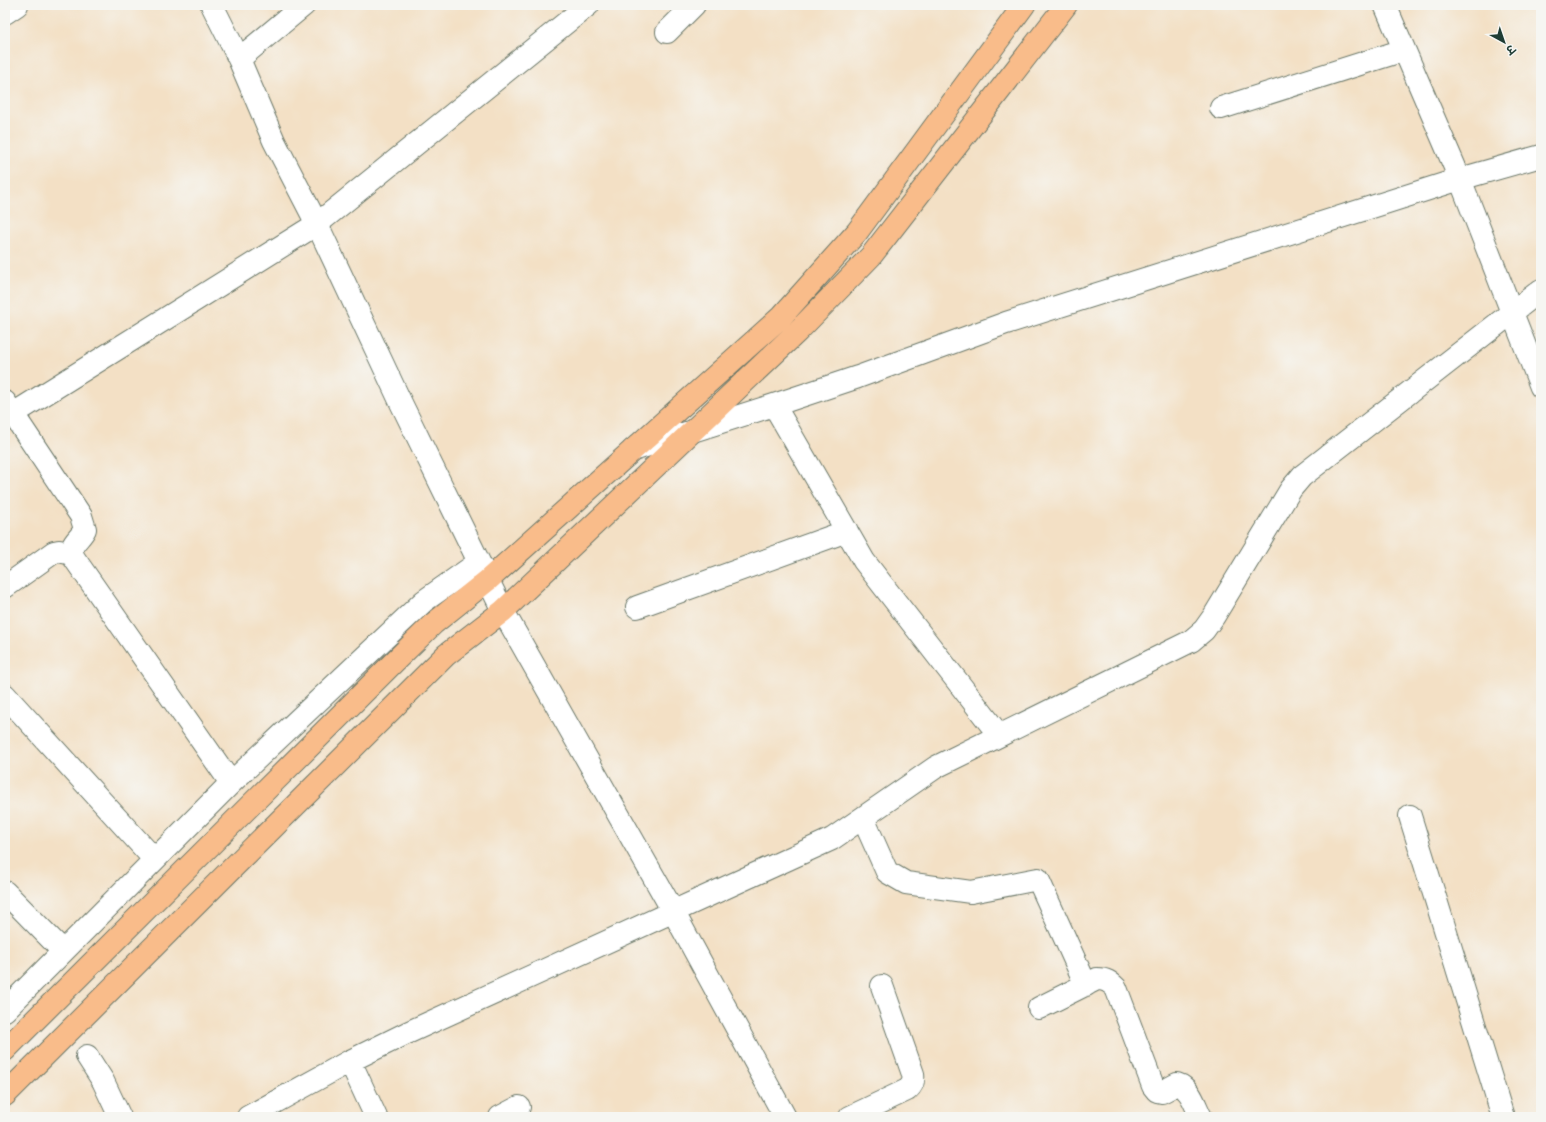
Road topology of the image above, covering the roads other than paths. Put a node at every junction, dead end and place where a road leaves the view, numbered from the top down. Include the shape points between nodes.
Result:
1 (18, 5) edge
2 (212, 5) edge
3 (304, 5) edge
4 (588, 5) edge
5 (694, 5) edge
6 (1024, 5) edge
7 (1066, 5) edge
8 (1386, 5) edge
9 (5, 13) edge
10 (667, 32) dead end
11 (1404, 50) junction
12 (239, 59) junction
13 (1221, 108) dead end
14 (1541, 156) edge
15 (1460, 179) junction
16 (317, 224) junction
17 (1541, 290) edge
18 (1511, 312) junction
19 (1541, 388) edge
20 (774, 405) junction
21 (9, 408) edge
22 (693, 431) junction
23 (633, 450) junction
24 (847, 531) junction
25 (72, 554) junction
26 (483, 571) junction
27 (5, 586) edge
28 (637, 607) dead end
29 (503, 611) junction
30 (5, 695) edge
31 (999, 735) junction
32 (231, 783) junction
33 (1410, 816) dead end
34 (863, 818) junction
35 (154, 859) junction
36 (5, 892) edge
37 (673, 911) junction
38 (63, 951) junction
39 (1086, 985) junction
40 (882, 986) dead end
41 (1039, 1008) dead end
42 (5, 1010) edge
43 (5, 1050) edge
44 (86, 1056) dead end
45 (350, 1061) junction
46 (5, 1095) edge
47 (519, 1107) dead end
48 (120, 1117) edge
49 (248, 1117) edge
50 (376, 1117) edge
51 (500, 1117) edge
52 (785, 1117) edge
53 (850, 1117) edge
54 (1201, 1117) edge
55 (1503, 1117) edge

1 - 9 street
2 - 12 street
3 - 12 street
4 - 16 street
5 - 10 street
6 - 23 main road via 857,232 781,317
7 - 22 main road via 871,256 798,331
8 - 11 street
11 - 13 street
11 - 15 street
12 - 16 street via 274,141
14 - 15 street
15 - 18 street
15 - 20 street via 1006,323
16 - 21 street
16 - 26 street
17 - 18 street
18 - 19 street
18 - 31 street via 1302,476 1291,489 1214,616 1204,630 1191,641
20 - 22 street
20 - 24 street
21 - 25 street via 81,516 85,529 73,544
22 - 23 street
22 - 29 main road
23 - 26 main road
24 - 28 street
24 - 31 street via 864,561
25 - 27 street via 54,552
25 - 32 street
26 - 29 street
26 - 32 street via 424,601
26 - 43 main road via 433,624
29 - 37 street
29 - 46 main road via 446,655 401,698
30 - 35 street
31 - 34 street via 936,767
32 - 35 street
33 - 55 street
34 - 37 street via 832,839
34 - 39 street via 887,872 906,883 971,892 1038,879
35 - 38 street
36 - 38 street
37 - 45 street
37 - 52 street
38 - 42 street
39 - 41 street
39 - 54 street via 1097,979 1104,979 1116,988 1153,1086 1162,1092 1177,1084 1183,1086
40 - 53 street via 914,1080 907,1090
44 - 48 street via 103,1081
45 - 49 street
45 - 50 street
47 - 51 street

